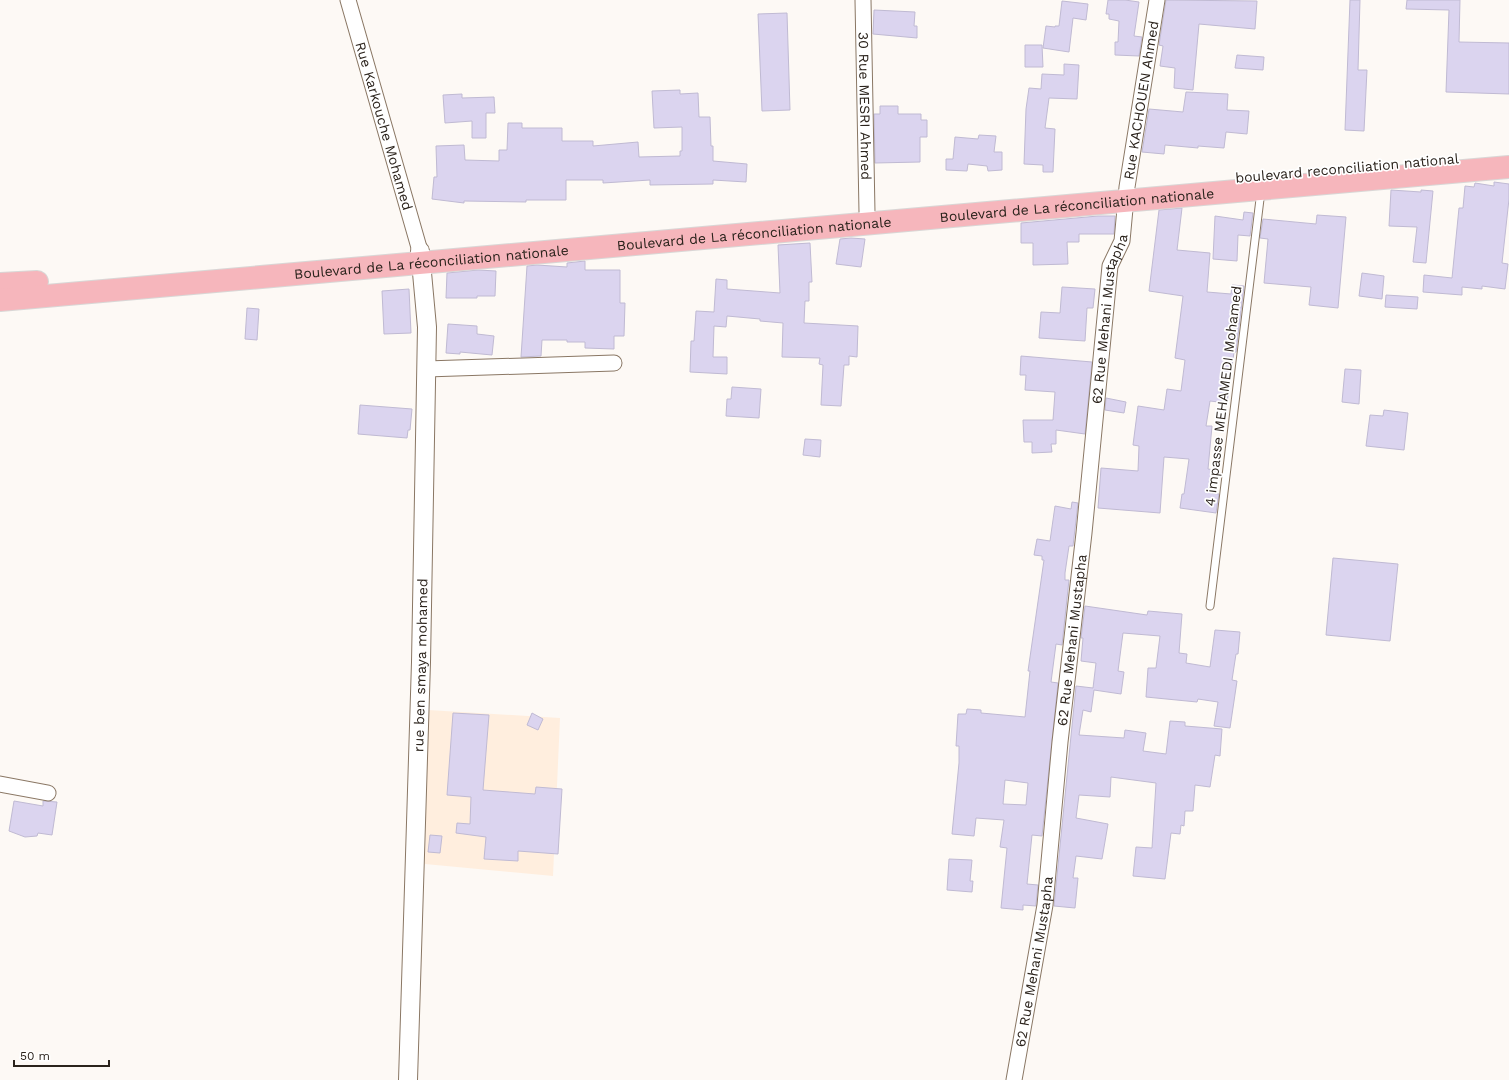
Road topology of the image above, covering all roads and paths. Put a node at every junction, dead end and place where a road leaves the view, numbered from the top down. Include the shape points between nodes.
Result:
1 (348, 0) edge
2 (863, 0) edge
3 (1156, 0) edge
4 (1509, 154) edge
5 (1509, 167) edge
6 (1261, 189) junction
7 (1127, 194) junction
8 (867, 212) junction
9 (421, 257) junction
10 (0, 284) edge
11 (0, 300) edge
12 (614, 363) dead end
13 (426, 369) junction
14 (1210, 606) dead end
15 (0, 784) edge
16 (48, 793) dead end
17 (408, 1080) edge
18 (1014, 1080) edge

1 - 9 street, Rue Karkouche Mohamed
2 - 8 street, 30 Rue MESRI Ahmed
3 - 7 street, Rue KACHOUEN Ahmed
4 - 7 highway, boulevard reconciliation national
5 - 6 highway, Boulevard de La réconciliation nationale
6 - 7 highway, Boulevard de La réconciliation nationale
6 - 14 lane, 4 impasse MEHAMEDI Mohamed
7 - 8 highway, boulevard reconciliation national
7 - 9 highway, Boulevard de La réconciliation nationale
7 - 18 street, 62 Rue Mehani Mustapha via 1122,241 1110,266 1045,905
8 - 9 highway, boulevard reconciliation national
9 - 10 highway, Boulevard de La réconciliation nationale
9 - 11 highway, Boulevard de La réconciliation nationale
9 - 13 street, rue ben smaya mohamed via 427,327
12 - 13 street
13 - 17 street, rue ben smaya mohamed via 421,654
15 - 16 street

